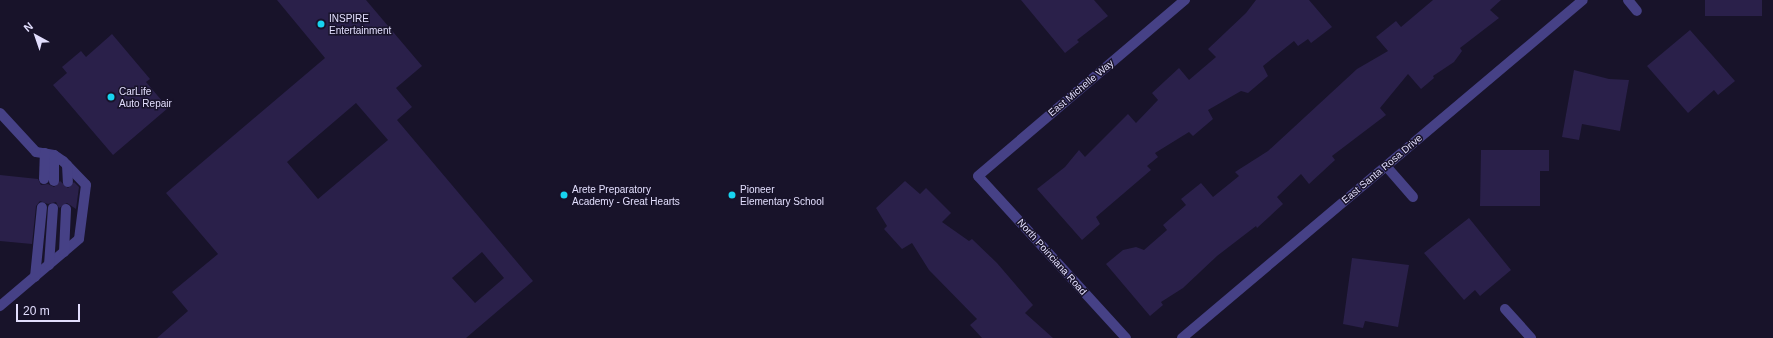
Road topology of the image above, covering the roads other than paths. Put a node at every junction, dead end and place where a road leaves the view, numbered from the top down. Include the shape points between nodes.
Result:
1 (1185, 0) edge
2 (1582, 0) edge
3 (1628, 0) edge
4 (1637, 10) dead end
5 (0, 113) edge
6 (49, 154) junction
7 (67, 165) junction
8 (1386, 166) junction
9 (978, 176) joint
10 (49, 180) dead end
11 (68, 182) dead end
12 (1413, 197) dead end
13 (42, 207) dead end
14 (53, 208) dead end
15 (66, 209) dead end
16 (64, 252) junction
17 (49, 264) junction
18 (35, 277) junction
19 (0, 306) edge
20 (1505, 309) dead end
21 (1126, 338) edge
22 (1182, 338) edge
23 (1531, 338) edge

1 - 9 street, East Michelle Way
2 - 8 street, East Santa Rosa Drive
3 - 4 street
5 - 6 street via 36,152
6 - 7 street
6 - 10 street
7 - 11 street
7 - 16 street via 86,185 79,239
8 - 12 street
8 - 22 street, East Santa Rosa Drive
9 - 21 street, North Poinciana Road
13 - 18 street
14 - 17 street
15 - 16 street
16 - 17 street
17 - 18 street
18 - 19 street
20 - 23 street

